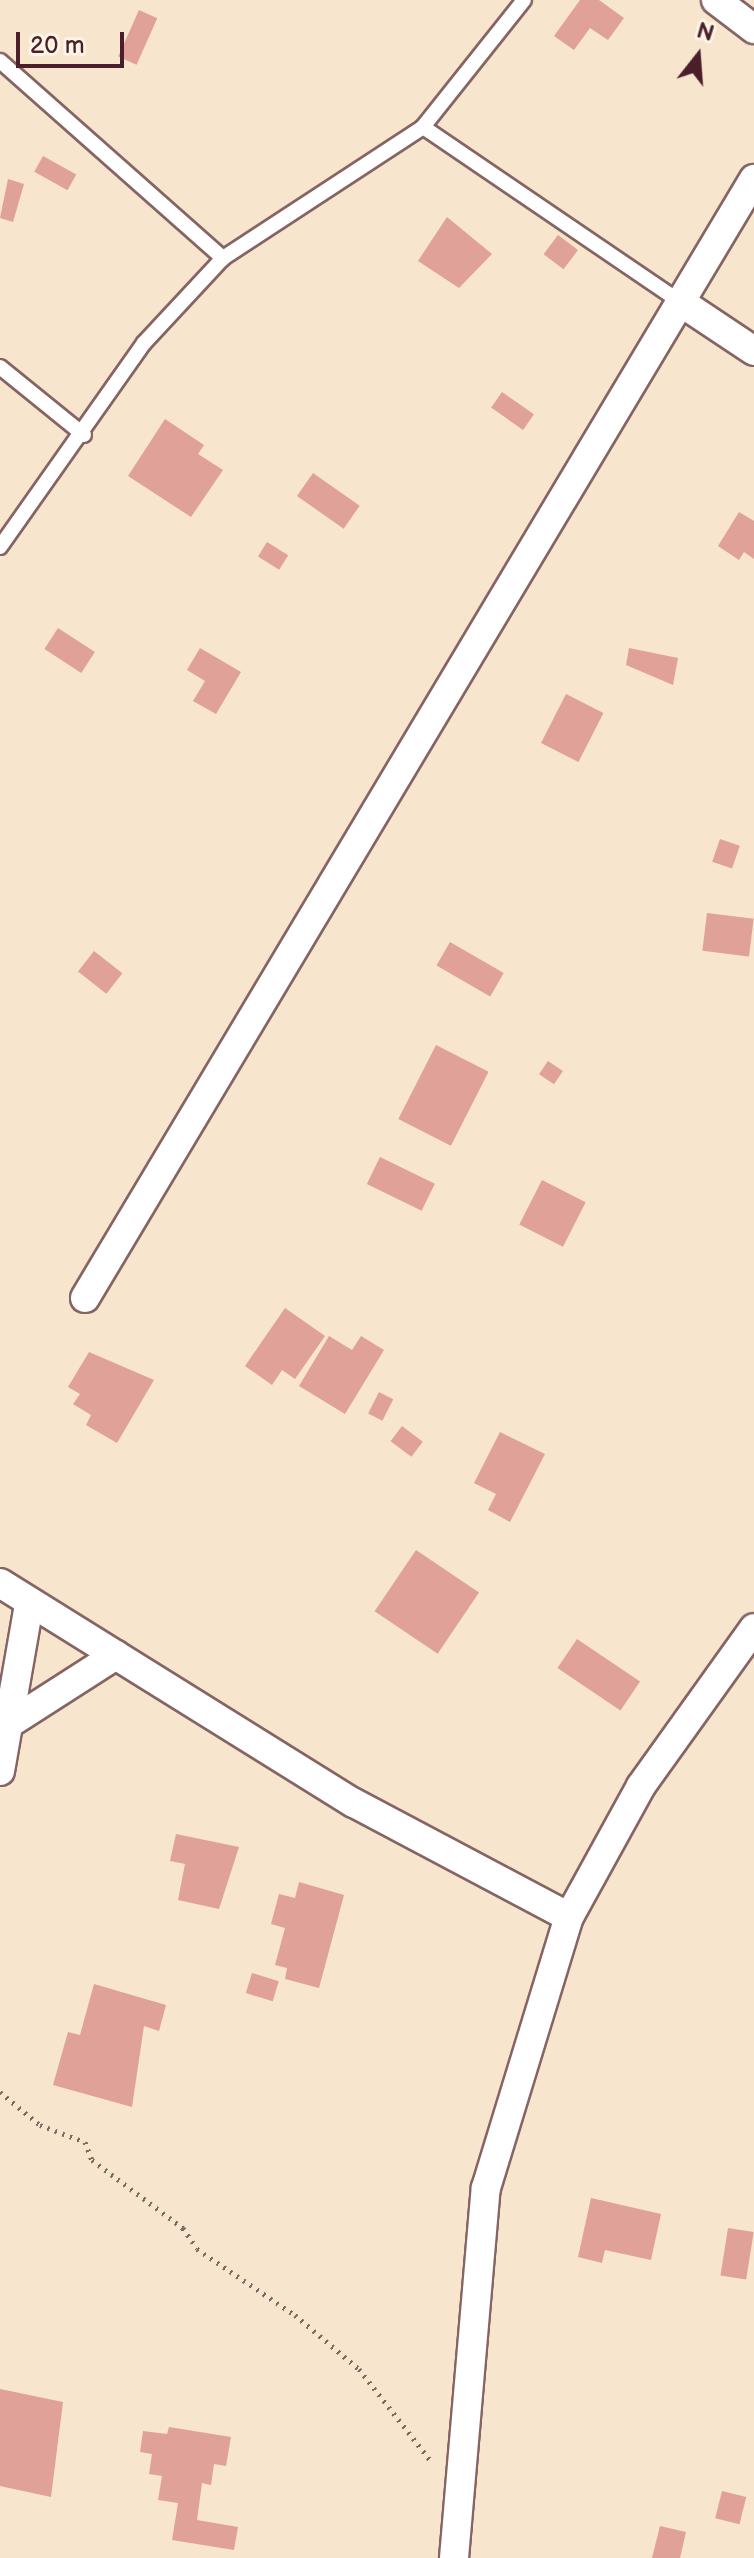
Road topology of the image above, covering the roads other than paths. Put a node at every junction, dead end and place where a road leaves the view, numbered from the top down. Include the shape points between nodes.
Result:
1 (524, 0) edge
2 (716, 0) edge
3 (754, 29) edge
4 (0, 61) edge
5 (423, 127) junction
6 (754, 179) edge
7 (223, 258) junction
8 (679, 301) junction
9 (754, 351) edge
10 (0, 367) edge
11 (84, 435) junction
12 (0, 547) edge
13 (85, 1298) dead end
14 (0, 1583) edge
15 (29, 1604) junction
16 (754, 1628) edge
17 (116, 1655) junction
18 (10, 1723) junction
19 (0, 1771) edge
20 (569, 1917) junction
21 (454, 2558) edge

1 - 5 lane
2 - 3 street
4 - 7 lane
5 - 7 lane
5 - 8 lane
6 - 8 street
7 - 11 lane via 144,343
8 - 9 street
8 - 13 street
10 - 11 lane
11 - 12 lane
14 - 15 street
15 - 17 street
15 - 18 street
16 - 20 street via 641,1786
17 - 18 street
17 - 20 street via 354,1803
18 - 19 street
20 - 21 street via 486,2188

